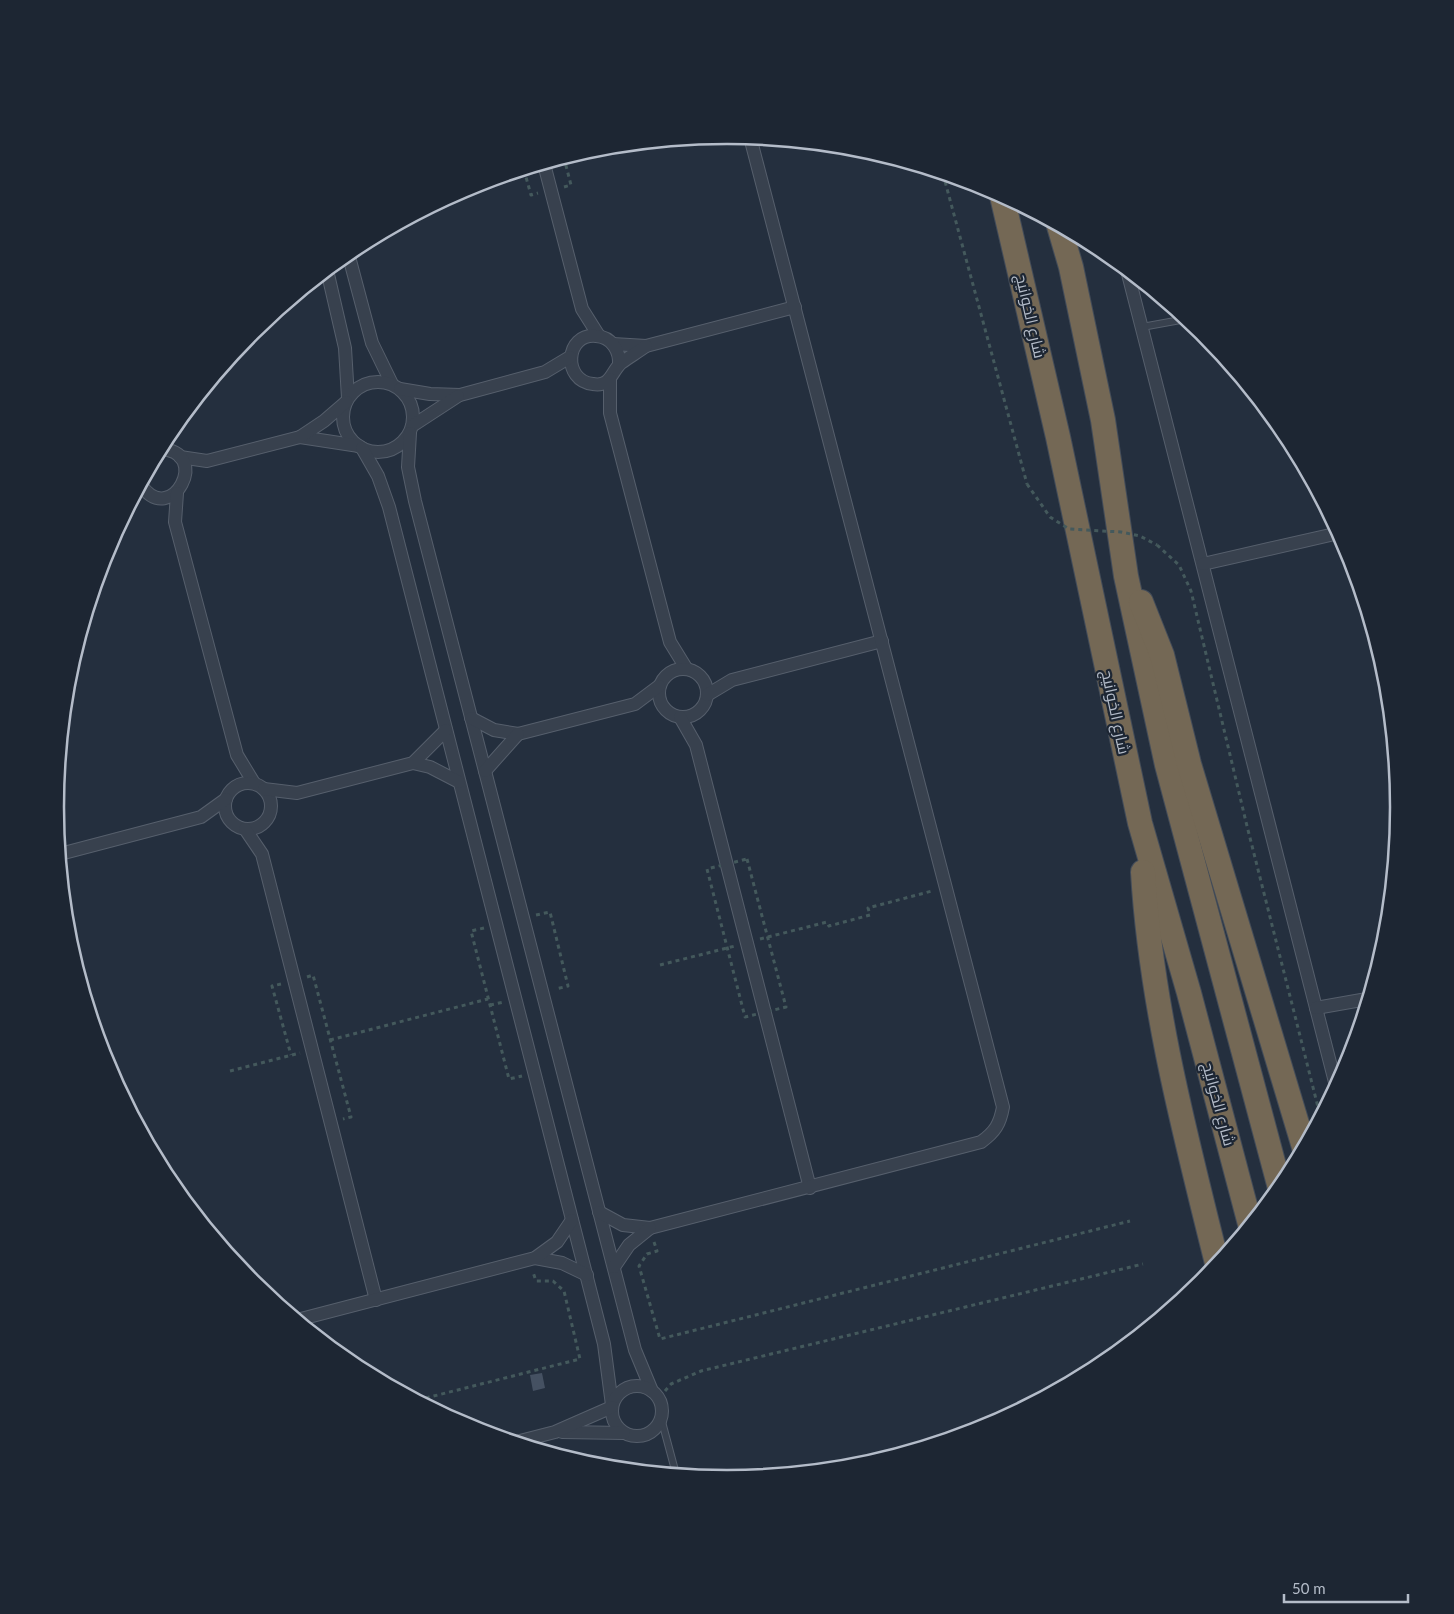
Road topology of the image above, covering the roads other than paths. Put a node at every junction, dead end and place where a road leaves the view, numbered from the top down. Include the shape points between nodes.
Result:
1 (752, 145) edge
2 (545, 169) edge
3 (1004, 205) edge
4 (1062, 235) edge
5 (350, 262) edge
6 (329, 277) edge
7 (1130, 280) edge
8 (795, 307) junction
9 (582, 309) junction
10 (1176, 319) edge
11 (1142, 327) junction
12 (599, 336) junction
13 (579, 341) junction
14 (613, 344) junction
15 (646, 346) junction
16 (570, 357) junction
17 (619, 365) junction
18 (544, 372) junction
19 (577, 377) junction
20 (610, 379) junction
21 (592, 384) junction
22 (396, 387) junction
23 (460, 395) junction
24 (347, 400) junction
25 (610, 413) junction
26 (411, 429) junction
27 (300, 437) junction
28 (361, 447) junction
29 (168, 451) edge
30 (180, 457) junction
31 (207, 461) junction
32 (186, 478) junction
33 (145, 491) edge
34 (177, 493) junction
35 (158, 497) junction
36 (175, 522) junction
37 (1332, 535) edge
38 (1203, 564) junction
39 (1126, 576) junction
40 (882, 641) junction
41 (670, 642) junction
42 (686, 668) junction
43 (666, 675) junction
44 (702, 677) junction
45 (732, 680) junction
46 (659, 686) junction
47 (707, 695) junction
48 (634, 704) junction
49 (665, 709) junction
50 (698, 712) junction
51 (680, 717) junction
52 (471, 718) junction
53 (446, 730) junction
54 (518, 734) junction
55 (696, 744) junction
56 (237, 755) junction
57 (413, 763) junction
58 (485, 771) junction
59 (459, 782) junction
60 (259, 786) junction
61 (297, 793) junction
62 (228, 794) junction
63 (201, 817) junction
64 (268, 817) junction
65 (230, 821) junction
66 (1140, 823) junction
67 (245, 829) junction
68 (65, 853) edge
69 (262, 854) junction
70 (1361, 1000) edge
71 (1316, 1008) junction
72 (1333, 1076) edge
73 (1302, 1138) edge
74 (1277, 1177) edge
75 (810, 1188) junction
76 (600, 1212) junction
77 (1248, 1217) edge
78 (572, 1220) junction
79 (650, 1228) junction
80 (1216, 1255) edge
81 (532, 1259) junction
82 (614, 1267) junction
83 (587, 1275) junction
84 (376, 1300) junction
85 (305, 1318) edge
86 (655, 1395) junction
87 (612, 1406) junction
88 (661, 1418) junction
89 (555, 1432) junction
90 (624, 1433) junction
91 (527, 1439) edge
92 (674, 1468) edge

1 - 8 street
2 - 9 street
3 - 66 highway, شارع الخوانيج via 1058,436
4 - 39 highway via 1103,420
5 - 22 street via 372,343
6 - 24 street via 345,348
7 - 11 street
8 - 15 street
8 - 40 street
9 - 12 street
9 - 13 street
10 - 11 lane
11 - 38 street
12 - 13 street via 588,336
12 - 14 street
13 - 16 street
14 - 15 street
14 - 17 street via 619,354
15 - 17 street
16 - 18 street
16 - 19 street
17 - 20 street
18 - 19 street
18 - 23 street
19 - 21 street
20 - 21 street via 602,384
20 - 25 street
21 - 25 street
22 - 23 street via 430,394
22 - 24 street via 384,382 368,383
22 - 26 street via 413,410
23 - 26 street
24 - 27 street
24 - 28 street via 345,427
25 - 41 street
26 - 28 street via 401,444 389,450 375,452
26 - 52 street via 408,458 411,484
27 - 28 street
27 - 31 street
28 - 53 street via 378,476 389,507
29 - 30 street
30 - 31 street
30 - 32 street
31 - 32 street
32 - 34 street
33 - 35 street
34 - 35 street
34 - 36 street
35 - 36 street
36 - 56 street
37 - 38 street
38 - 71 street
39 - 73 highway via 1152,626 1162,655 1189,764
39 - 74 highway via 1167,765
40 - 45 street
40 - 75 street via 1003,1107 993,1134 981,1142
41 - 42 street
41 - 43 street
42 - 43 street
42 - 44 street
43 - 46 street
44 - 45 street
44 - 47 street
45 - 47 street
46 - 48 street
46 - 49 street
47 - 50 street
48 - 49 street
48 - 54 street
49 - 51 street
50 - 51 street
50 - 55 street
51 - 55 street
52 - 54 street via 494,730
52 - 58 street
53 - 57 street
53 - 59 street
54 - 58 street
55 - 75 street
56 - 60 street
56 - 62 street
57 - 59 street via 430,767
57 - 61 street
58 - 76 street
59 - 78 street
60 - 61 street
60 - 62 street via 241,784
60 - 64 street via 271,801
61 - 64 street
62 - 63 street
62 - 65 street via 225,810
63 - 65 street
63 - 68 street
64 - 67 street via 256,828
64 - 69 street
65 - 67 street
66 - 77 highway, شارع الخوانيج
66 - 80 highway via 1158,1006 1182,1126
67 - 69 street
69 - 84 street
70 - 71 street
71 - 72 street
75 - 79 street
76 - 79 street via 623,1225
76 - 82 street
78 - 81 street via 557,1242
78 - 83 street
79 - 82 street via 629,1244
81 - 83 street via 562,1263
81 - 84 street
82 - 86 street via 635,1350
83 - 87 street via 604,1344
84 - 85 street
86 - 87 street via 643,1387 633,1386 616,1396
86 - 88 street via 662,1408
87 - 89 street
87 - 90 street via 614,1422
88 - 90 street via 650,1432 642,1436
88 - 92 lane
89 - 90 street
89 - 91 street

